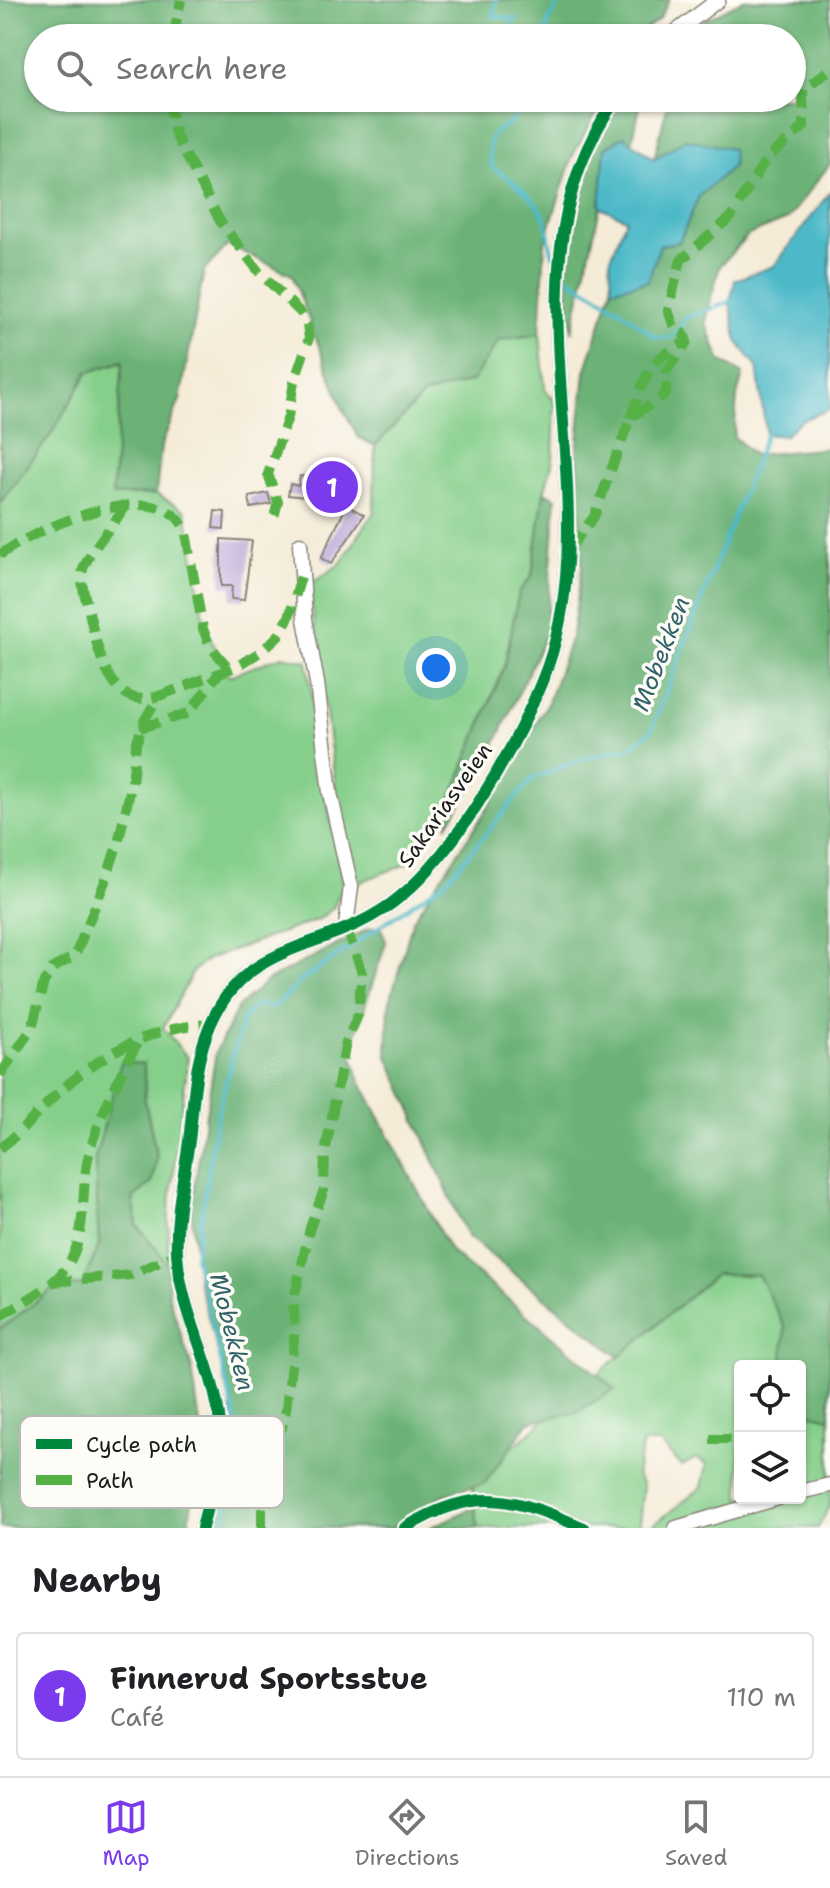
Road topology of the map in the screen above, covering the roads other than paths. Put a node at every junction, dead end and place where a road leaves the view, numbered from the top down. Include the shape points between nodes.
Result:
1 (718, 0) edge
2 (686, 24) edge
3 (610, 112) edge
4 (300, 544) dead end
5 (346, 926) junction
6 (218, 1416) edge
7 (830, 1485) edge
8 (806, 1491) edge
9 (758, 1504) edge
10 (207, 1508) edge
11 (202, 1528) edge
12 (405, 1528) edge
13 (584, 1528) edge
14 (676, 1528) edge

1 - 2 street
3 - 5 street, Sakariasveien via 579,174 558,275 570,565 550,659 515,741 438,858 403,895
4 - 5 street via 305,619 330,793 351,887
5 - 6 street, Sakariasveien via 277,954 244,975 218,1010 198,1065 177,1254
7 - 8 street
9 - 14 street
10 - 11 street, Sakariasveien
12 - 13 street via 448,1505 475,1499 521,1503

